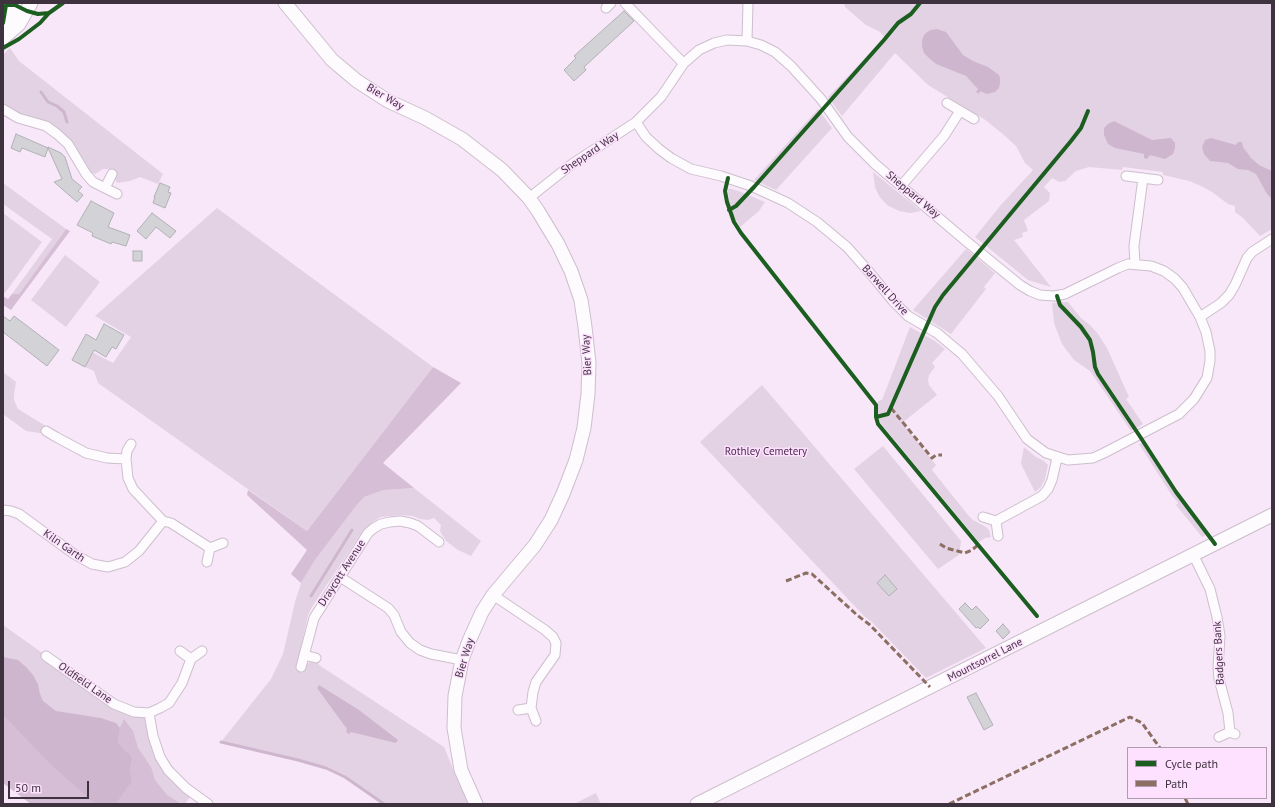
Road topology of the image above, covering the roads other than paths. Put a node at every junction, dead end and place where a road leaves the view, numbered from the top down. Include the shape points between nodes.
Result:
1 (15, 3) edge
2 (31, 3) edge
3 (284, 3) edge
4 (624, 3) edge
5 (748, 3) edge
6 (3, 37) edge
7 (747, 41) junction
8 (684, 63) junction
9 (947, 103) dead end
10 (3, 109) edge
11 (960, 111) junction
12 (974, 119) dead end
13 (636, 122) junction
14 (112, 174) dead end
15 (1126, 176) dead end
16 (1143, 178) junction
17 (1158, 180) dead end
18 (902, 185) junction
19 (104, 188) junction
20 (117, 194) dead end
21 (529, 198) junction
22 (1272, 239) edge
23 (1135, 264) junction
24 (1200, 317) junction
25 (46, 431) dead end
26 (1139, 435) joint
27 (131, 444) dead end
28 (1058, 458) junction
29 (126, 459) junction
30 (3, 510) edge
31 (1272, 515) edge
32 (983, 518) dead end
33 (163, 521) junction
34 (996, 521) junction
35 (998, 536) dead end
36 (439, 542) dead end
37 (223, 543) dead end
38 (210, 548) junction
39 (1193, 554) junction
40 (207, 562) dead end
41 (340, 577) junction
42 (493, 595) junction
43 (180, 651) dead end
44 (202, 651) dead end
45 (304, 655) junction
46 (46, 656) dead end
47 (316, 658) dead end
48 (191, 660) junction
49 (462, 660) junction
50 (301, 667) dead end
51 (532, 708) junction
52 (518, 710) dead end
53 (149, 713) junction
54 (536, 721) dead end
55 (1219, 737) dead end
56 (208, 804) edge
57 (476, 804) edge
58 (697, 804) edge

1 - 6 street
2 - 6 street via 19,24
3 - 21 street, Bier Way via 332,60 357,81 388,102 425,118 462,139 502,170
4 - 8 street
5 - 7 street
7 - 8 street, Sheppard Way via 728,40 714,43 699,50
7 - 18 street, Sheppard Way via 775,52 791,66 821,99 848,137 875,164
8 - 13 street, Sheppard Way via 661,97
9 - 11 street
10 - 19 street via 18,118 46,126 57,134 68,144 86,174 93,182
11 - 12 street
11 - 18 street via 944,136
13 - 21 street, Sheppard Way via 572,164
13 - 28 street, Barwell Drive via 646,137 671,158 691,169 751,186 817,222 847,247 899,308 916,322 937,333 962,354 998,396 1027,439 1046,454
14 - 19 street
15 - 16 street
16 - 17 street
16 - 23 street via 1134,246
18 - 23 street, Sheppard Way via 1020,285 1040,295 1065,294 1118,268
19 - 20 street
21 - 42 street, Bier Way via 558,244 581,300 589,363 588,394 584,428 576,460 563,494 535,545
22 - 24 street via 1247,258 1229,295
23 - 24 street, Sheppard Way via 1151,266 1175,279
24 - 26 street, Sheppard Way via 1210,351 1209,369 1204,386 1179,414
25 - 29 street via 54,442 107,458
26 - 28 street, Barwell Drive via 1093,458
27 - 29 street
28 - 34 street via 1052,480 1042,496
29 - 33 street via 128,478 133,489
30 - 33 street, Kiln Garth via 19,514 83,560 108,567 132,558
31 - 39 street, Mountsorrel Lane
32 - 34 street
33 - 38 street via 172,523
34 - 35 street
36 - 41 street, Draycott Avenue via 432,530 410,523 390,522 374,528 363,539
37 - 38 street
38 - 40 street
39 - 55 street, Badgers Bank via 1210,589 1220,636 1219,679 1232,733
39 - 58 street, Mountsorrel Lane
41 - 45 street, Draycott Avenue via 314,618
41 - 49 street via 388,608 401,632 420,650
42 - 49 street, Bier Way via 482,612
42 - 51 street via 545,630 556,643 555,655 536,682 531,700
43 - 48 street
44 - 48 street
45 - 47 street
45 - 50 street, Draycott Avenue
46 - 53 street, Oldfield Lane via 114,704 134,712
48 - 53 street via 182,682 169,703
49 - 57 street, Bier Way via 455,696 454,728 461,770
51 - 52 street
51 - 54 street
53 - 56 street via 153,736 160,757 168,770 186,788

